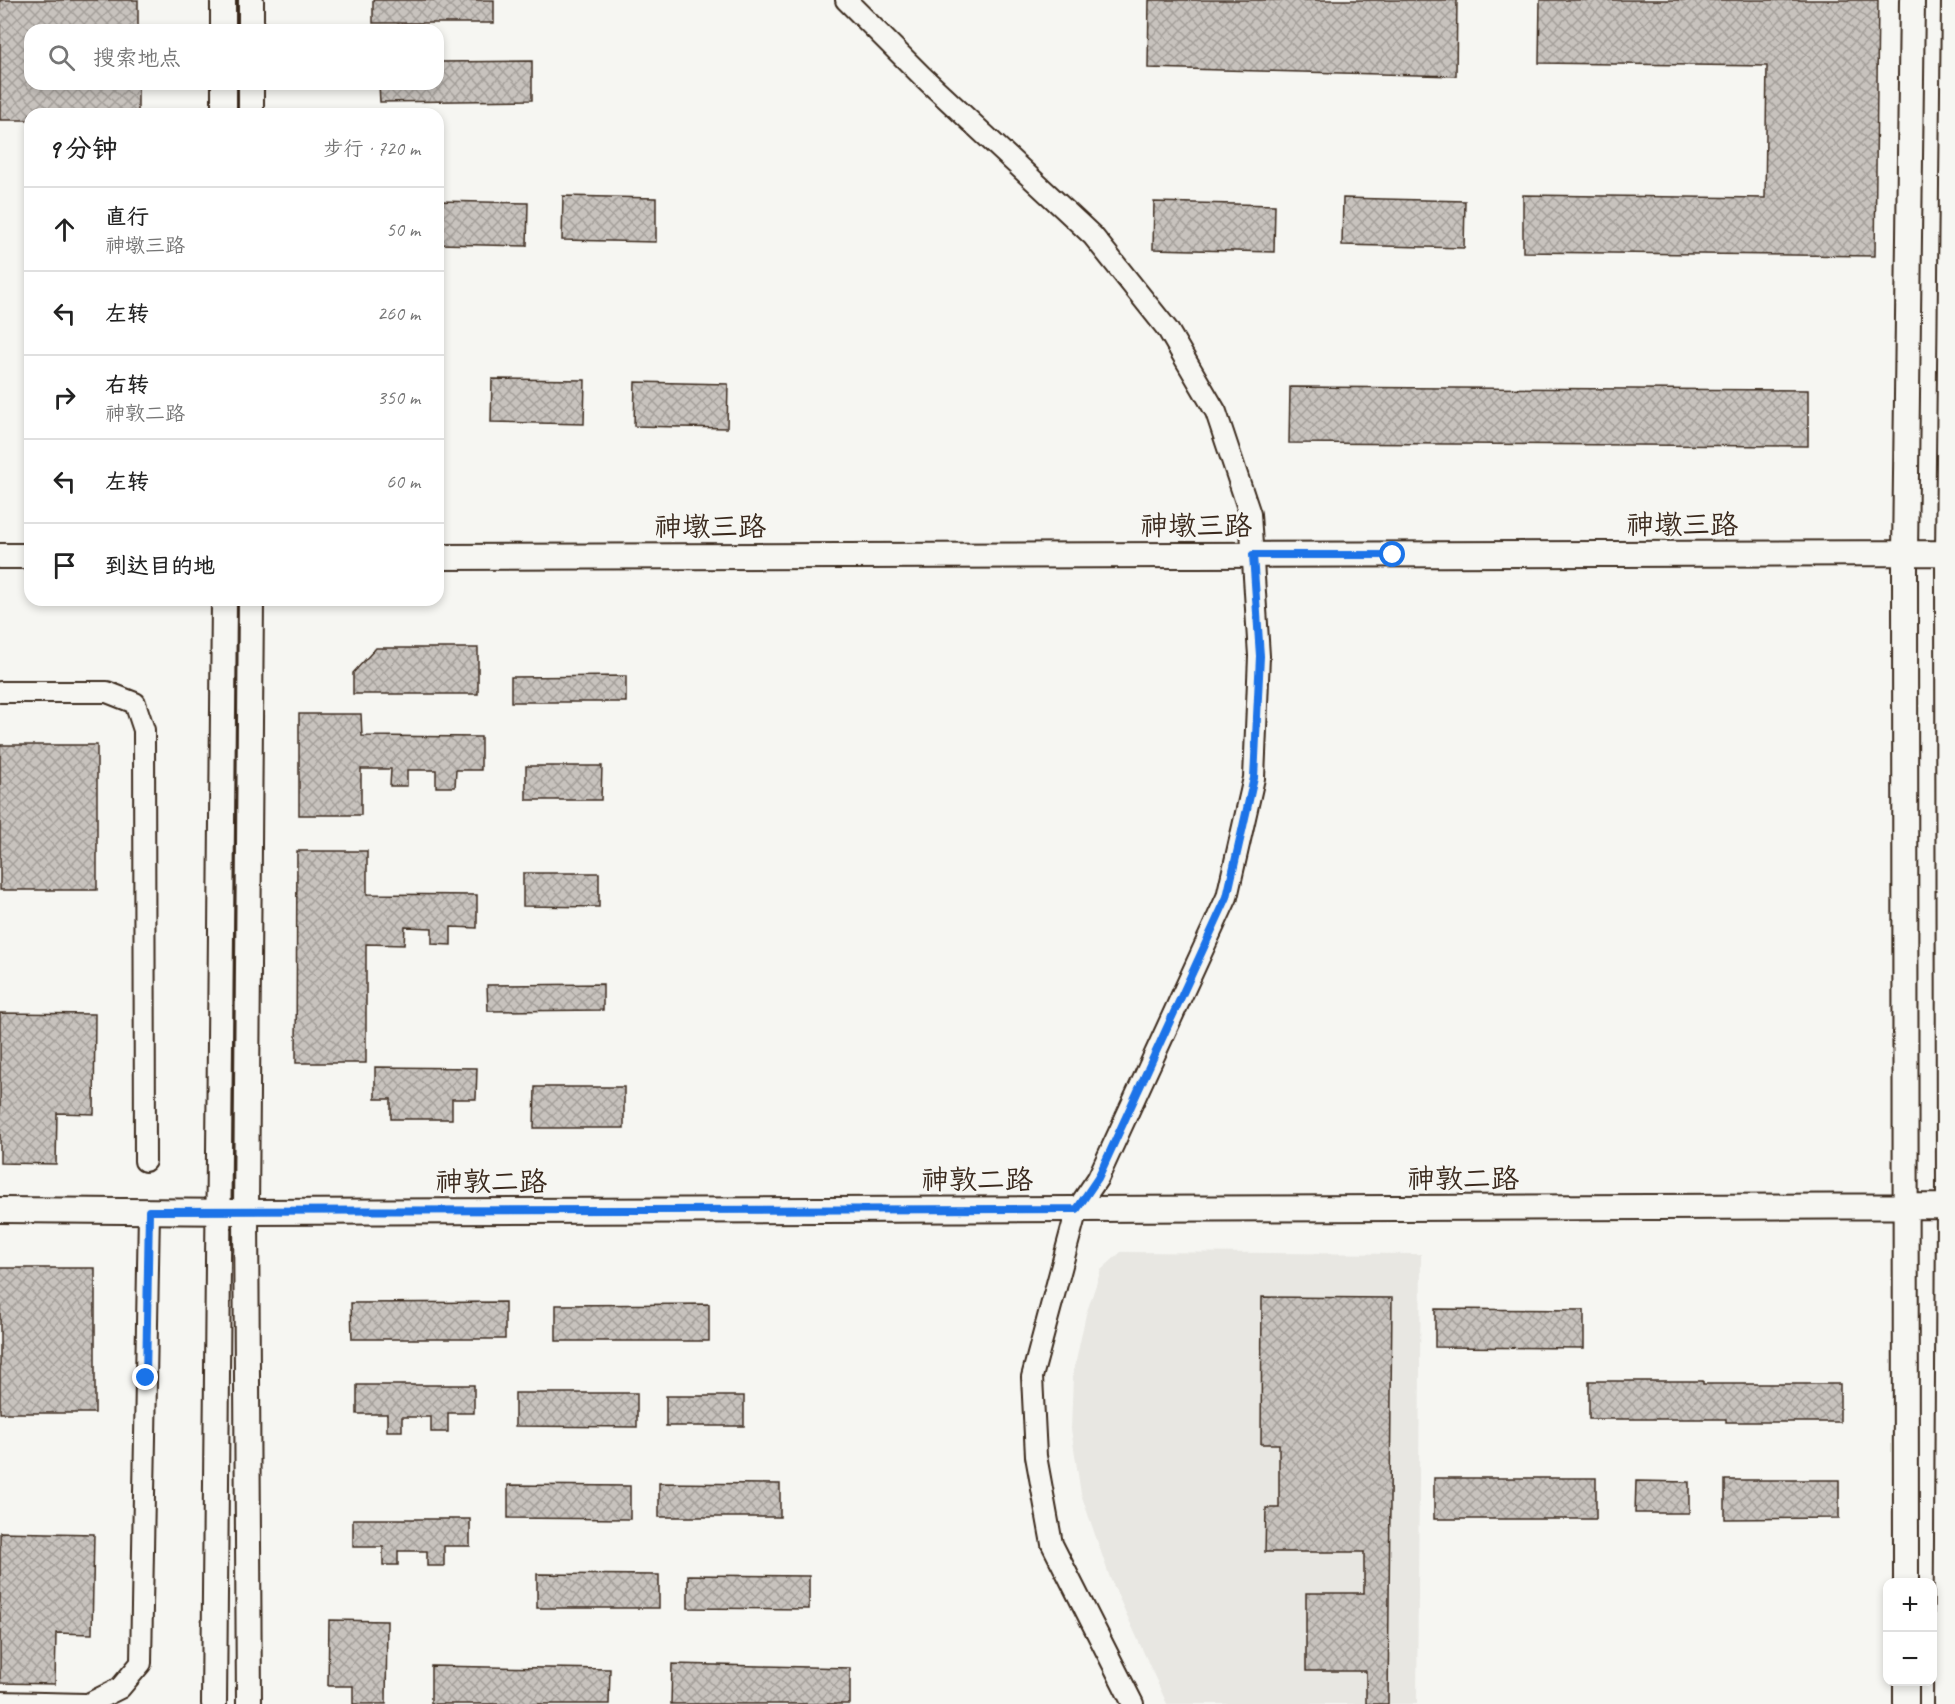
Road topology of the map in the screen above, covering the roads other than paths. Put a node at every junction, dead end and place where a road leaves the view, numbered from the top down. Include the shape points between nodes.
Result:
1 (224, 0) edge
2 (251, 0) edge
3 (846, 0) edge
4 (1912, 0) edge
5 (1954, 0) edge
6 (224, 24) edge
7 (251, 24) edge
8 (224, 90) edge
9 (251, 90) edge
10 (224, 108) edge
11 (251, 108) edge
12 (1951, 553) edge
13 (1905, 554) junction
14 (1253, 555) junction
15 (0, 556) edge
16 (24, 556) edge
17 (444, 557) edge
18 (224, 606) edge
19 (251, 606) edge
20 (0, 692) edge
21 (145, 1161) dead end
22 (1906, 1206) junction
23 (1952, 1206) edge
24 (1077, 1209) junction
25 (0, 1210) edge
26 (149, 1211) junction
27 (218, 1212) junction
28 (246, 1212) junction
29 (1906, 1578) edge
30 (1906, 1686) edge
31 (0, 1702) edge
32 (87, 1704) edge
33 (214, 1704) edge
34 (249, 1704) edge
35 (1133, 1704) edge
36 (1906, 1704) edge
37 (1946, 1704) edge

1 - 6 street
2 - 7 street
3 - 14 street via 1093,236 1168,330 1216,412 1250,514
4 - 13 street
5 - 12 street
8 - 10 street
9 - 11 street
12 - 13 street, 神墩三路
12 - 23 street
13 - 14 street, 神墩三路
13 - 22 street
14 - 17 street, 神墩三路
14 - 24 street via 1260,656 1254,778 1227,897 1098,1178
15 - 16 street
18 - 27 street
19 - 28 street
20 - 21 street via 107,692 135,703 144,730
22 - 23 street, 神敦二路
22 - 24 street, 神敦二路
22 - 29 street
23 - 37 street
24 - 28 street, 神敦二路
24 - 35 street via 1032,1377 1036,1456 1052,1544
25 - 26 street, 神敦二路
26 - 27 street, 神敦二路
26 - 32 street via 141,1663 120,1688
27 - 28 street, 神敦二路
27 - 33 street
28 - 34 street
30 - 36 street
31 - 32 street

